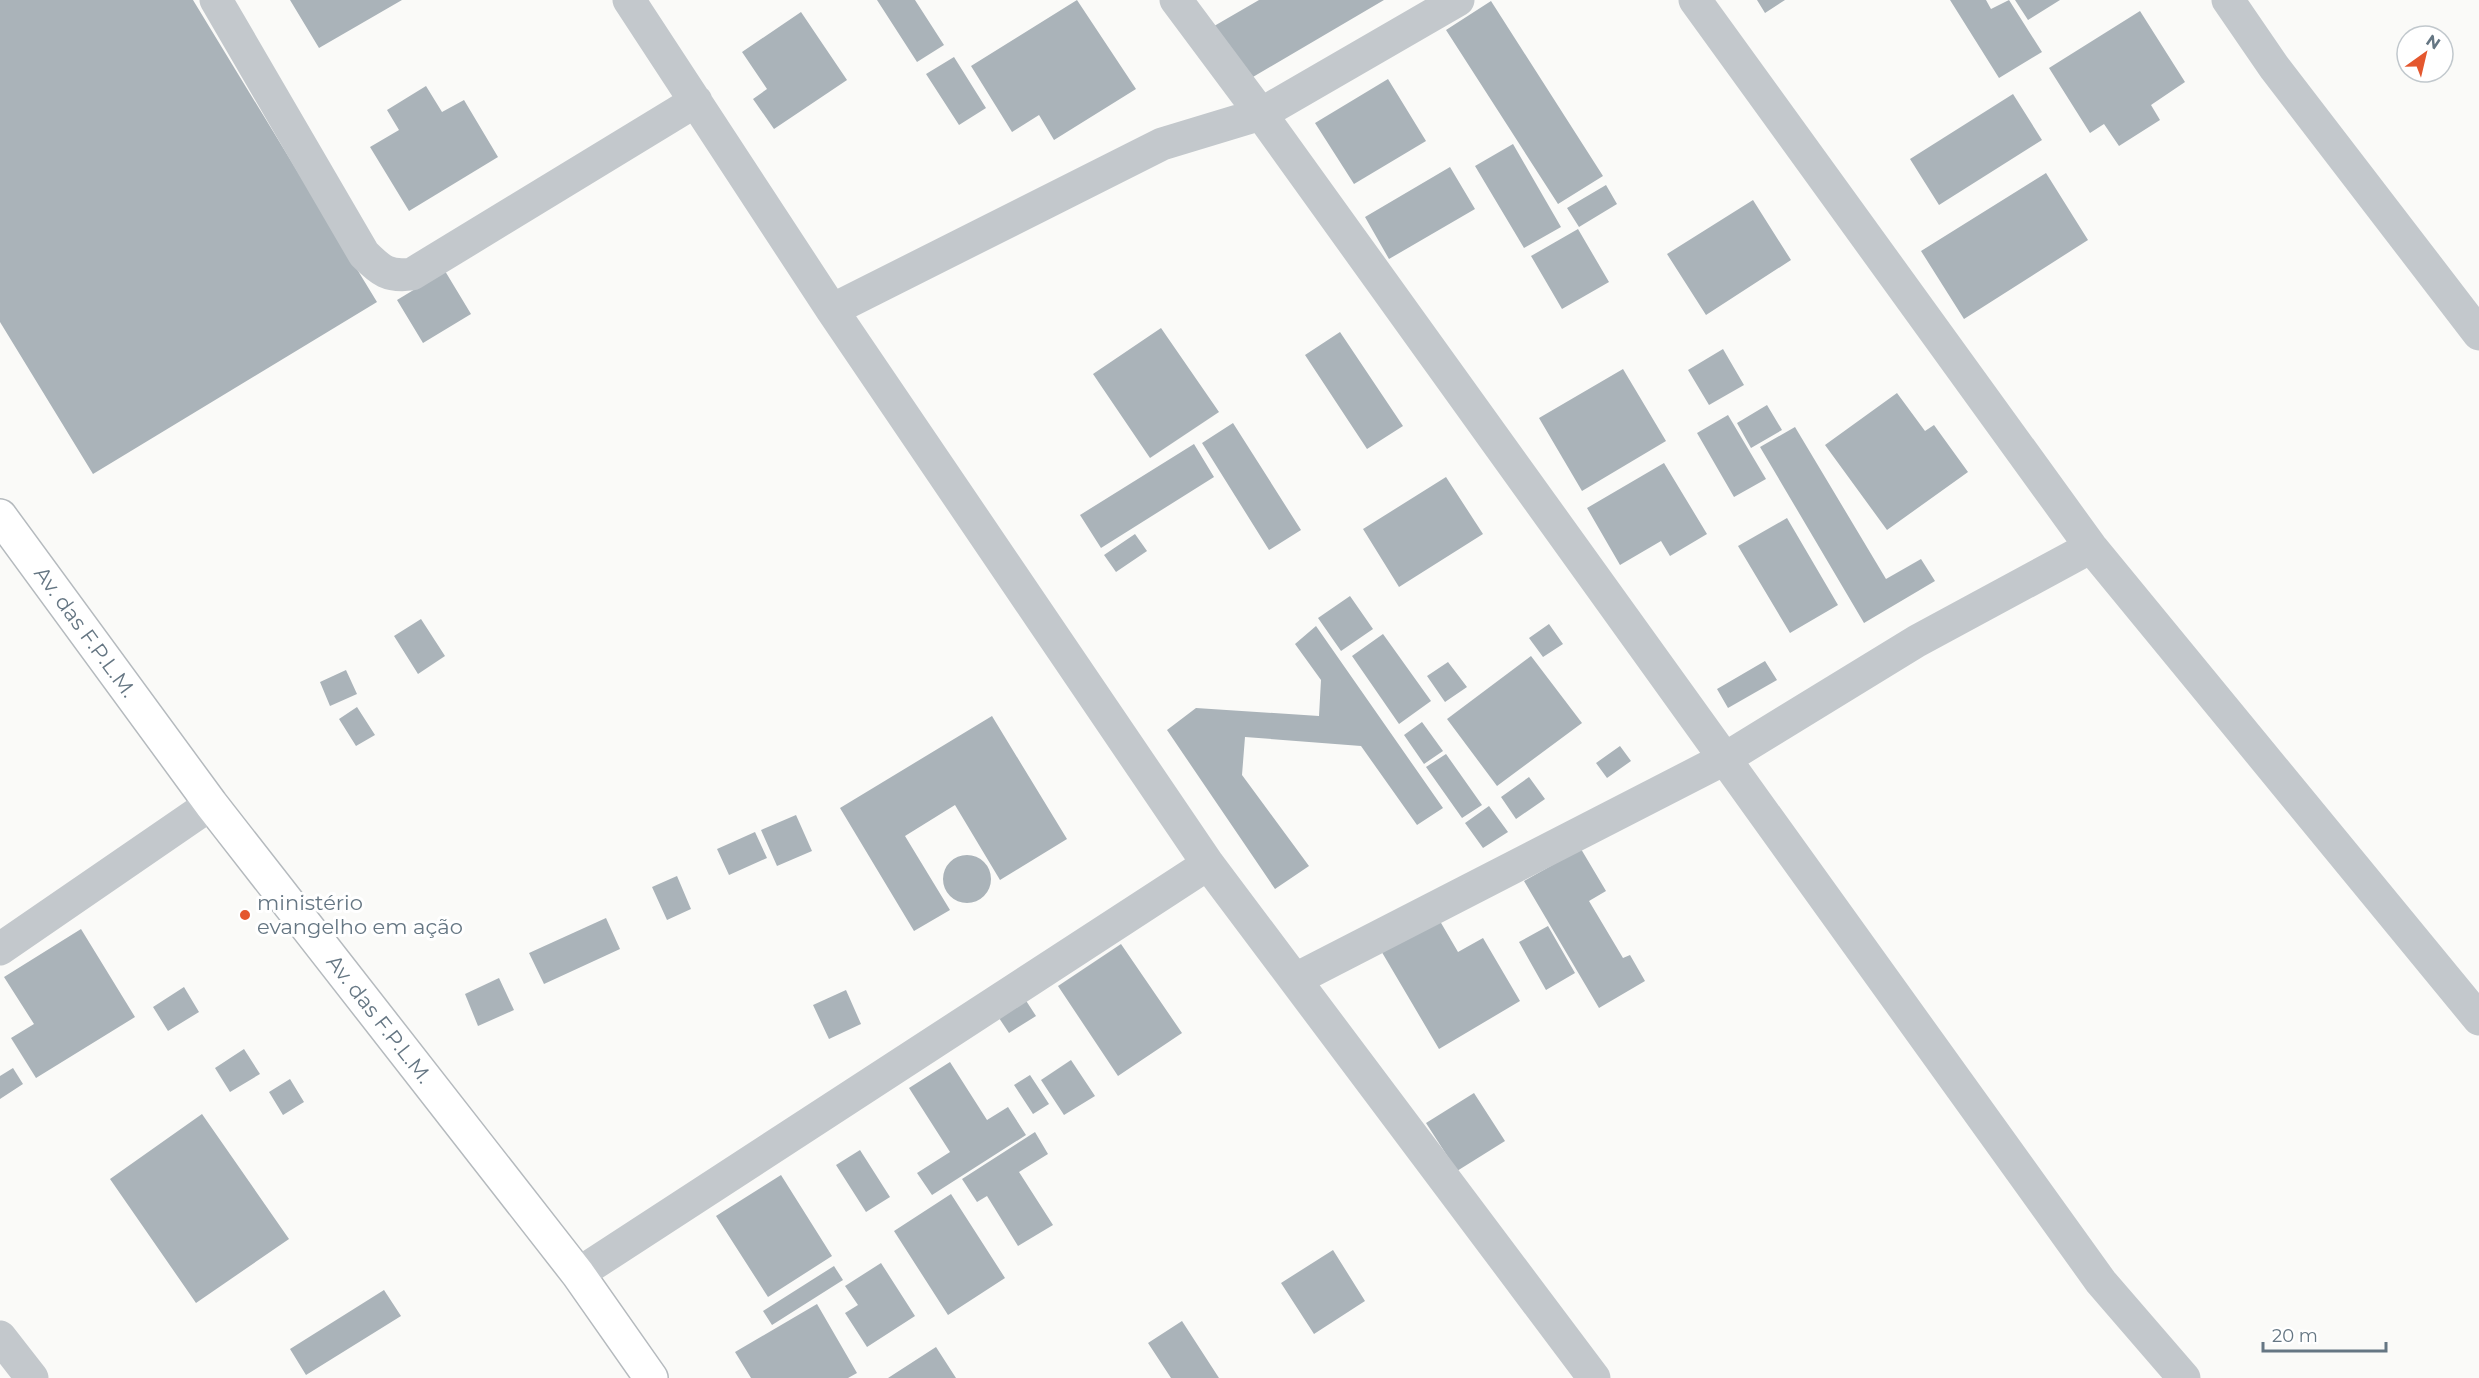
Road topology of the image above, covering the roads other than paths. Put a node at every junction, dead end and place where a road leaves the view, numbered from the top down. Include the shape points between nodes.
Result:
1 (216, 0) edge
2 (629, 0) edge
3 (1176, 0) edge
4 (1458, 0) edge
5 (1695, 0) edge
6 (2228, 0) edge
7 (696, 101) junction
8 (1261, 114) junction
9 (832, 310) junction
10 (2479, 334) edge
11 (0, 516) edge
12 (2091, 547) junction
13 (1726, 758) junction
14 (211, 804) junction
15 (1208, 864) junction
16 (0, 949) edge
17 (1296, 979) junction
18 (2479, 1019) edge
19 (578, 1274) junction
20 (0, 1337) edge
21 (32, 1378) edge
22 (651, 1378) edge
23 (1594, 1378) edge
24 (2184, 1378) edge

1 - 7 street via 364,254 378,268 394,276 412,274
2 - 7 street
3 - 8 street
4 - 8 street
5 - 12 street
6 - 10 street via 2274,67
7 - 9 street
8 - 9 street via 1162,144
8 - 13 street
9 - 15 street
11 - 14 main road, Av. das F.P.L.M.
12 - 13 street via 1917,640
12 - 18 street
13 - 17 street
13 - 24 street via 2101,1282
14 - 16 street
14 - 19 main road, Av. das F.P.L.M.
15 - 17 street
15 - 19 street
17 - 23 street
19 - 22 main road, Av. das F.P.L.M.
20 - 21 street

